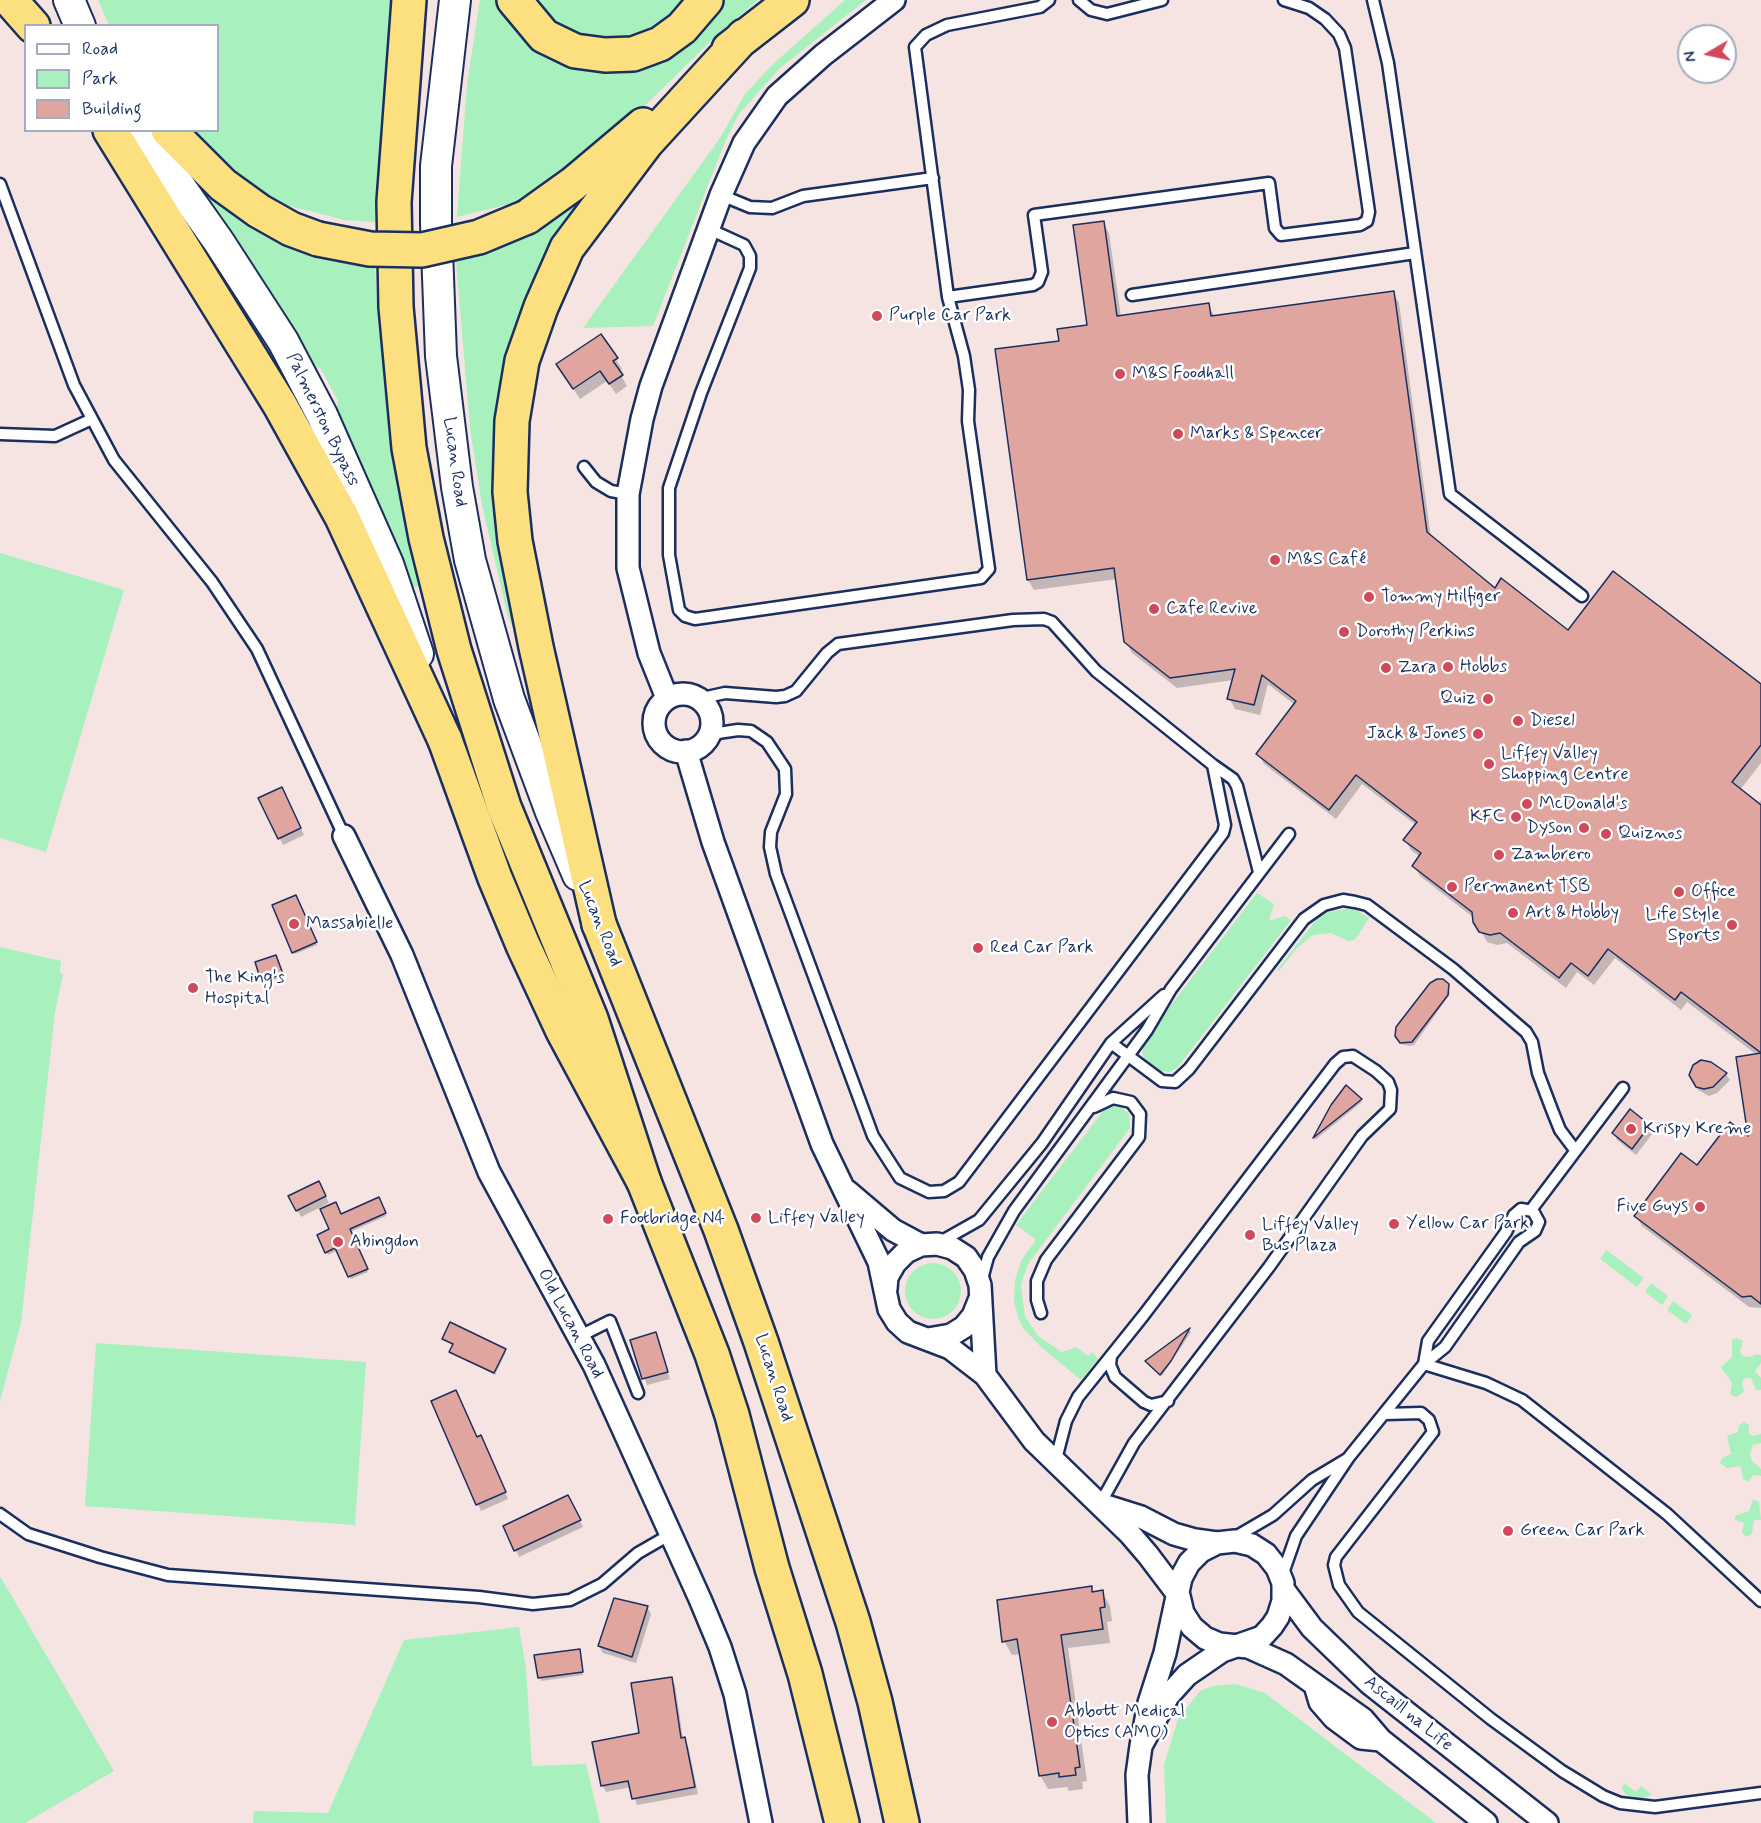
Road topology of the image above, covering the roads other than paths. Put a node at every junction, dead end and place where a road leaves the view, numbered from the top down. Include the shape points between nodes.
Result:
1 (10, 0) edge
2 (69, 0) edge
3 (409, 0) edge
4 (454, 0) edge
5 (514, 0) edge
6 (706, 0) edge
7 (792, 0) edge
8 (894, 0) edge
9 (1049, 0) edge
10 (1079, 0) edge
11 (1162, 0) edge
12 (1284, 0) edge
13 (1373, 0) edge
14 (31, 24) edge
15 (79, 24) edge
16 (744, 36) junction
17 (111, 132) edge
18 (141, 132) edge
19 (170, 132) edge
20 (933, 178) junction
21 (0, 184) edge
22 (721, 195) junction
23 (709, 229) junction
24 (1414, 253) junction
25 (1132, 295) dead end
26 (948, 297) junction
27 (92, 419) junction
28 (0, 434) edge
29 (584, 467) dead end
30 (628, 494) junction
31 (1582, 596) dead end
32 (668, 698) junction
33 (698, 699) junction
34 (445, 740) junction
35 (695, 747) junction
36 (1213, 765) junction
37 (1289, 834) dead end
38 (344, 836) joint
39 (1259, 872) junction
40 (599, 924) junction
41 (1171, 989) junction
42 (1111, 1043) junction
43 (1127, 1055) junction
44 (1623, 1088) dead end
45 (1087, 1113) junction
46 (1575, 1150) junction
47 (644, 1182) junction
48 (840, 1185) junction
49 (1531, 1210) junction
50 (929, 1244) junction
51 (885, 1293) junction
52 (980, 1293) junction
53 (1041, 1313) dead end
54 (578, 1337) junction
55 (928, 1339) junction
56 (1112, 1356) junction
57 (1424, 1364) junction
58 (985, 1375) junction
59 (639, 1393) dead end
60 (1168, 1401) junction
61 (1385, 1414) junction
62 (1349, 1457) junction
63 (1055, 1463) junction
64 (1100, 1504) junction
65 (0, 1514) edge
66 (671, 1534) junction
67 (1222, 1542) junction
68 (1282, 1584) junction
69 (1179, 1596) junction
70 (1761, 1601) edge
71 (1238, 1645) junction
72 (1141, 1746) junction
73 (1761, 1793) edge
74 (761, 1823) edge
75 (842, 1823) edge
76 (902, 1823) edge
77 (1138, 1823) edge
78 (1486, 1823) edge
79 (1547, 1823) edge

1 - 14 highway
2 - 15 main road
3 - 47 highway via 394,202 396,307 410,448 426,538 453,650 504,807 591,1019
4 - 40 main road, Lucan Road via 436,166 436,224 441,356 456,487 470,560 509,699
5 - 6 highway via 544,36 575,51 605,55 633,54 660,44 682,28
7 - 16 highway
8 - 22 street via 777,96 744,143
9 - 20 lane via 1040,7 947,25 919,40 915,47
10 - 11 lane via 1091,10 1107,14
12 - 26 lane via 1309,8 1324,19 1339,34 1345,48 1369,212 1367,221 1281,235 1275,228 1269,183 1034,215 1042,272 1038,282
13 - 24 lane via 1388,63
16 - 19 highway, bridge via 600,162 527,217 479,237 422,250 370,249 318,239 259,211 224,185
16 - 40 highway via 646,143 567,248 522,361 512,421 510,492 515,541
17 - 34 highway via 280,405 342,517
18 - 34 main road, Palmerston Bypass via 283,341 322,415 388,564
20 - 22 lane via 803,196 772,208 750,207
20 - 26 lane
21 - 27 lane via 74,385
22 - 23 street
23 - 26 lane via 744,245 750,256 750,268 669,488 667,527 674,590 679,610 695,619 975,580 987,574 968,422 969,390
23 - 30 street via 651,386
24 - 25 lane
24 - 31 lane via 1450,494
27 - 28 lane via 55,436
27 - 38 lane via 114,460 212,582 257,648
29 - 30 lane via 596,482 611,491
30 - 32 street via 631,588 649,653
32 - 33 street via 683,694
32 - 35 street via 656,713 655,732 667,747
33 - 35 street via 709,711 711,728
33 - 36 lane via 725,693 785,696 796,691 838,644 1044,619 1052,622 1095,671
34 - 47 highway via 527,954 563,1031
35 - 36 lane via 718,734 751,731 767,742 785,769 786,794 771,832 776,874 873,1136 900,1178 929,1192 944,1191 959,1182 1222,833 1225,816
35 - 48 street via 713,842
36 - 39 lane via 1237,786
37 - 39 lane
38 - 54 street, Old Lucan Road via 402,955 489,1172
39 - 41 lane
40 - 76 highway, Lucan Road via 761,1342 853,1622
41 - 42 lane
41 - 43 lane
42 - 43 lane
42 - 50 lane via 1042,1143 979,1220
43 - 45 lane
43 - 46 lane via 1162,1081 1175,1082 1304,919 1324,905 1343,900 1355,902 1367,905 1453,969 1521,1027 1532,1042 1538,1073 1556,1120
44 - 46 lane
45 - 52 lane via 998,1236 988,1257
45 - 53 lane via 1104,1100 1123,1098 1138,1110 1139,1137 1046,1260 1037,1281
46 - 49 lane
47 - 75 highway via 732,1415 814,1706
48 - 50 street via 893,1230
48 - 51 street via 879,1262
49 - 57 lane via 1521,1209 1514,1215 1428,1341
49 - 57 lane via 1538,1218 1535,1230 1519,1242 1445,1347
50 - 51 street via 906,1252 895,1263 887,1277
50 - 52 street via 952,1248 966,1257 975,1270
51 - 55 street via 897,1322 908,1332
52 - 55 street via 973,1316 964,1327 951,1335
52 - 58 street
54 - 59 lane via 610,1321
54 - 66 street, Old Lucan Road
55 - 58 street via 950,1348
56 - 60 lane via 1110,1365 1115,1377 1144,1402 1151,1406
56 - 60 lane via 1335,1064 1343,1057 1353,1056 1376,1071 1391,1090 1390,1109 1362,1136
56 - 63 lane via 1069,1414
57 - 61 lane
57 - 70 lane via 1486,1383 1522,1400 1667,1514
58 - 63 street
60 - 64 lane via 1128,1451
61 - 62 lane
61 - 73 lane via 1421,1413 1430,1420 1433,1432 1336,1557 1339,1585 1358,1612 1562,1772 1603,1796 1620,1803 1655,1807
62 - 67 lane via 1312,1480 1273,1515
62 - 68 lane via 1296,1536
63 - 64 street
64 - 67 street via 1141,1517 1174,1534
64 - 69 street via 1130,1533
65 - 66 lane via 28,1534 168,1575 533,1604 570,1600 594,1588 638,1553
66 - 74 street, Old Lucan Road via 720,1647 735,1694
67 - 68 street via 1252,1545 1266,1554 1277,1568
67 - 69 street via 1201,1551 1189,1563 1181,1578
68 - 71 street via 1283,1601 1272,1626 1262,1637
68 - 79 street, Ascaill na Life via 1312,1629 1369,1683
69 - 71 street via 1183,1613 1205,1638
69 - 72 street via 1149,1702
71 - 72 street via 1187,1675 1168,1696
71 - 78 street, Ascaill na Life via 1286,1664 1315,1684 1320,1702 1334,1718 1361,1738 1382,1740
72 - 77 street

